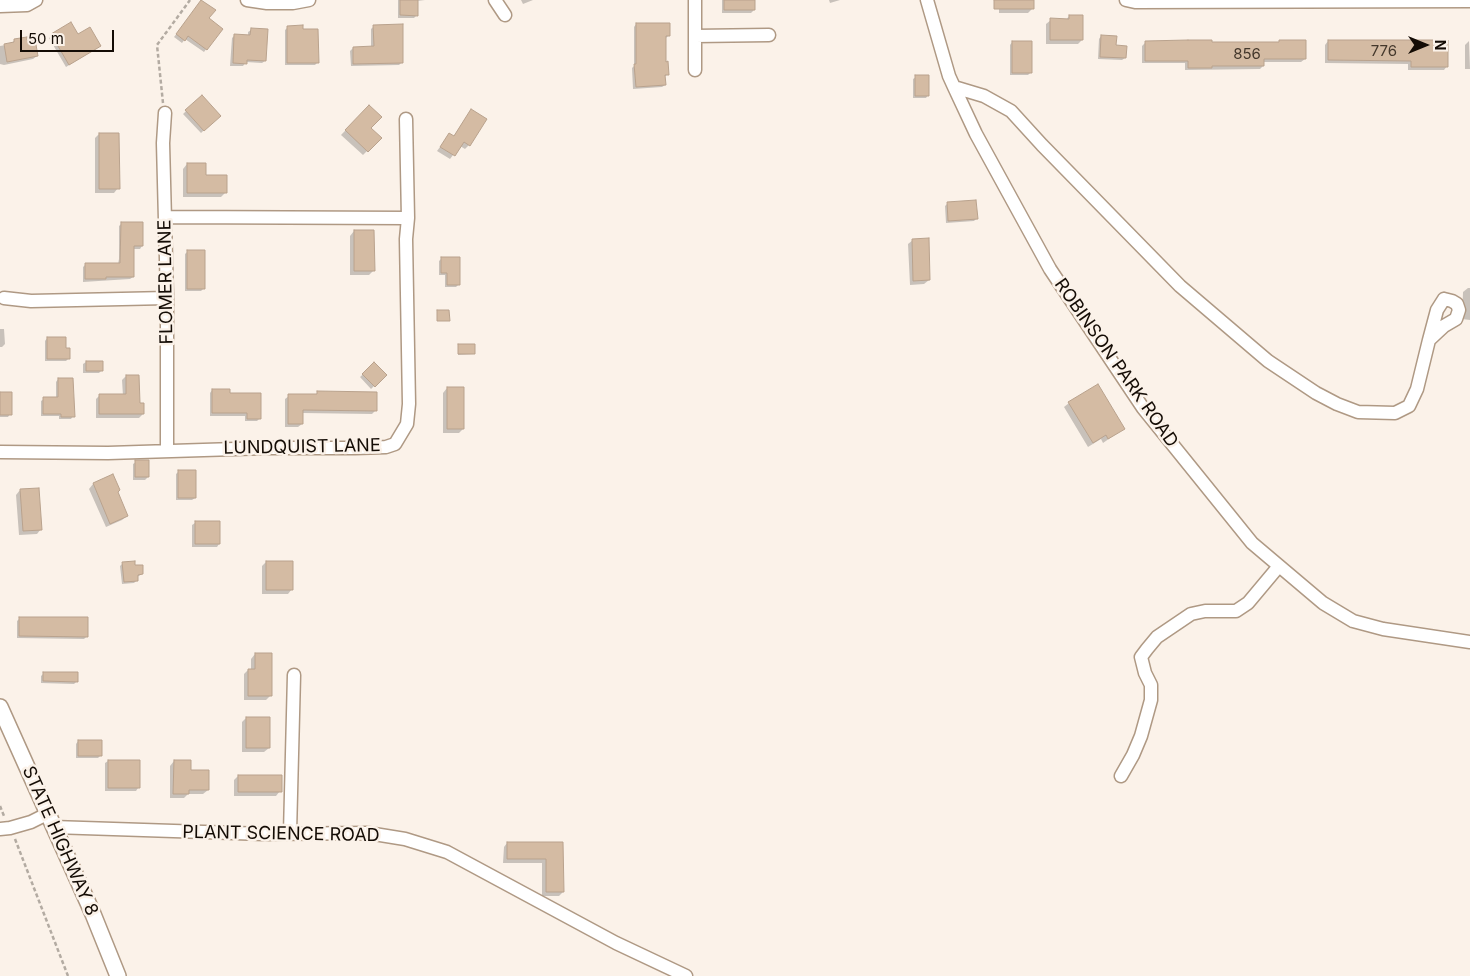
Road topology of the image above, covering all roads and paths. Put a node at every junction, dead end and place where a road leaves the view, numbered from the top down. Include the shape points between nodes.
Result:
1 (36, 0) edge
2 (190, 0) edge
3 (247, 0) edge
4 (309, 0) edge
5 (495, 0) edge
6 (695, 0) edge
7 (927, 0) edge
8 (1126, 0) edge
9 (1335, 1) edge
10 (1360, 1) edge
11 (1470, 1) edge
12 (0, 6) edge
13 (505, 15) dead end
14 (695, 36) junction
15 (769, 36) dead end
16 (695, 70) dead end
17 (954, 87) junction
18 (165, 113) joint
19 (406, 118) dead end
20 (165, 217) junction
21 (408, 218) junction
22 (4, 298) dead end
23 (166, 298) junction
24 (1429, 340) dead end
25 (166, 450) junction
26 (0, 452) edge
27 (1280, 566) junction
28 (1470, 642) edge
29 (294, 675) dead end
30 (0, 707) edge
31 (1121, 776) dead end
32 (0, 806) edge
33 (50, 821) junction
34 (5, 829) edge
35 (290, 833) junction
36 (68, 976) edge
37 (118, 976) edge
38 (686, 976) edge

1 - 12 street via 27,6
2 - 18 path via 157,45
3 - 4 street via 267,3
5 - 13 street
6 - 14 street
7 - 17 street, ROBINSON PARK ROAD
8 - 9 street
9 - 10 street
10 - 11 street
14 - 15 street
14 - 16 street
17 - 24 street via 984,96 1011,111 1180,286 1268,361 1330,400 1358,412 1377,414 1395,413 1409,406
17 - 27 street, ROBINSON PARK ROAD via 1050,269 1143,408 1252,543
18 - 20 street, FLOMER LANE
19 - 21 street, LUNDQUIST LANE
20 - 21 street
20 - 23 street, FLOMER LANE
21 - 25 street, LUNDQUIST LANE via 409,404 407,424 395,444 355,448
22 - 23 street via 31,301
23 - 25 street, FLOMER LANE
25 - 26 street, LUNDQUIST LANE
27 - 28 street, ROBINSON PARK ROAD via 1323,603 1353,621 1383,629
27 - 31 street via 1248,603 1236,611 1191,614 1157,637 1147,649 1141,658 1150,685 1150,700 1141,736
29 - 35 street
30 - 33 main road, STATE HIGHWAY 8
32 - 34 path
33 - 34 street via 30,822
33 - 35 street, PLANT SCIENCE ROAD
33 - 37 main road, STATE HIGHWAY 8
34 - 36 path via 26,865
35 - 38 street, PLANT SCIENCE ROAD via 368,833 405,839 447,852

